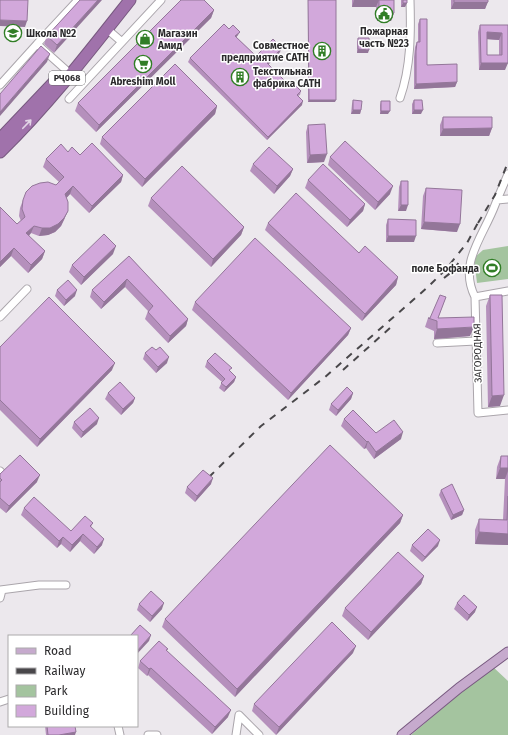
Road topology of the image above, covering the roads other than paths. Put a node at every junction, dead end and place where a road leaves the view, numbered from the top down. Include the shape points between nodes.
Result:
1 (78, 0) edge
2 (123, 0) edge
3 (130, 0) edge
4 (161, 0) edge
5 (410, 0) edge
6 (108, 30) junction
7 (122, 42) junction
8 (37, 44) junction
9 (69, 72) junction
10 (83, 83) junction
11 (0, 86) edge
12 (400, 98) dead end
13 (69, 99) dead end
14 (0, 139) edge
15 (0, 152) edge
16 (508, 174) edge
17 (508, 199) edge
18 (497, 200) junction
19 (27, 289) dead end
20 (508, 291) edge
21 (475, 297) junction
22 (0, 318) edge
23 (476, 341) junction
24 (438, 343) dead end
25 (508, 410) edge
26 (66, 585) dead end
27 (1, 590) edge
28 (0, 598) edge
29 (508, 652) edge
30 (148, 735) edge
31 (157, 735) edge
32 (236, 735) edge
33 (259, 735) edge
34 (402, 735) edge

1 - 8 street
2 - 9 highway, РҶ068
3 - 6 highway, РҶ068
4 - 7 street
5 - 12 street via 411,27 405,83
6 - 7 street
6 - 9 highway, РҶ068
7 - 10 street
8 - 9 street
8 - 11 street
9 - 10 street
9 - 14 highway, РҶ068
15 -> 9 highway, РҶ068 via 33,117
10 - 13 street
16 - 18 street, ЗАГОРОДНАЯ
17 - 18 street
18 - 21 street, ЗАГОРОДНАЯ via 472,252 468,272 469,286
19 - 22 street
20 - 21 street
21 - 23 street, ЗАГОРОДНАЯ
23 - 24 street
23 - 25 street, ЗАГОРОДНАЯ via 478,413
26 - 27 street via 39,585
27 - 28 street
29 - 34 main road
30 - 31 street
32 - 33 street via 240,715

